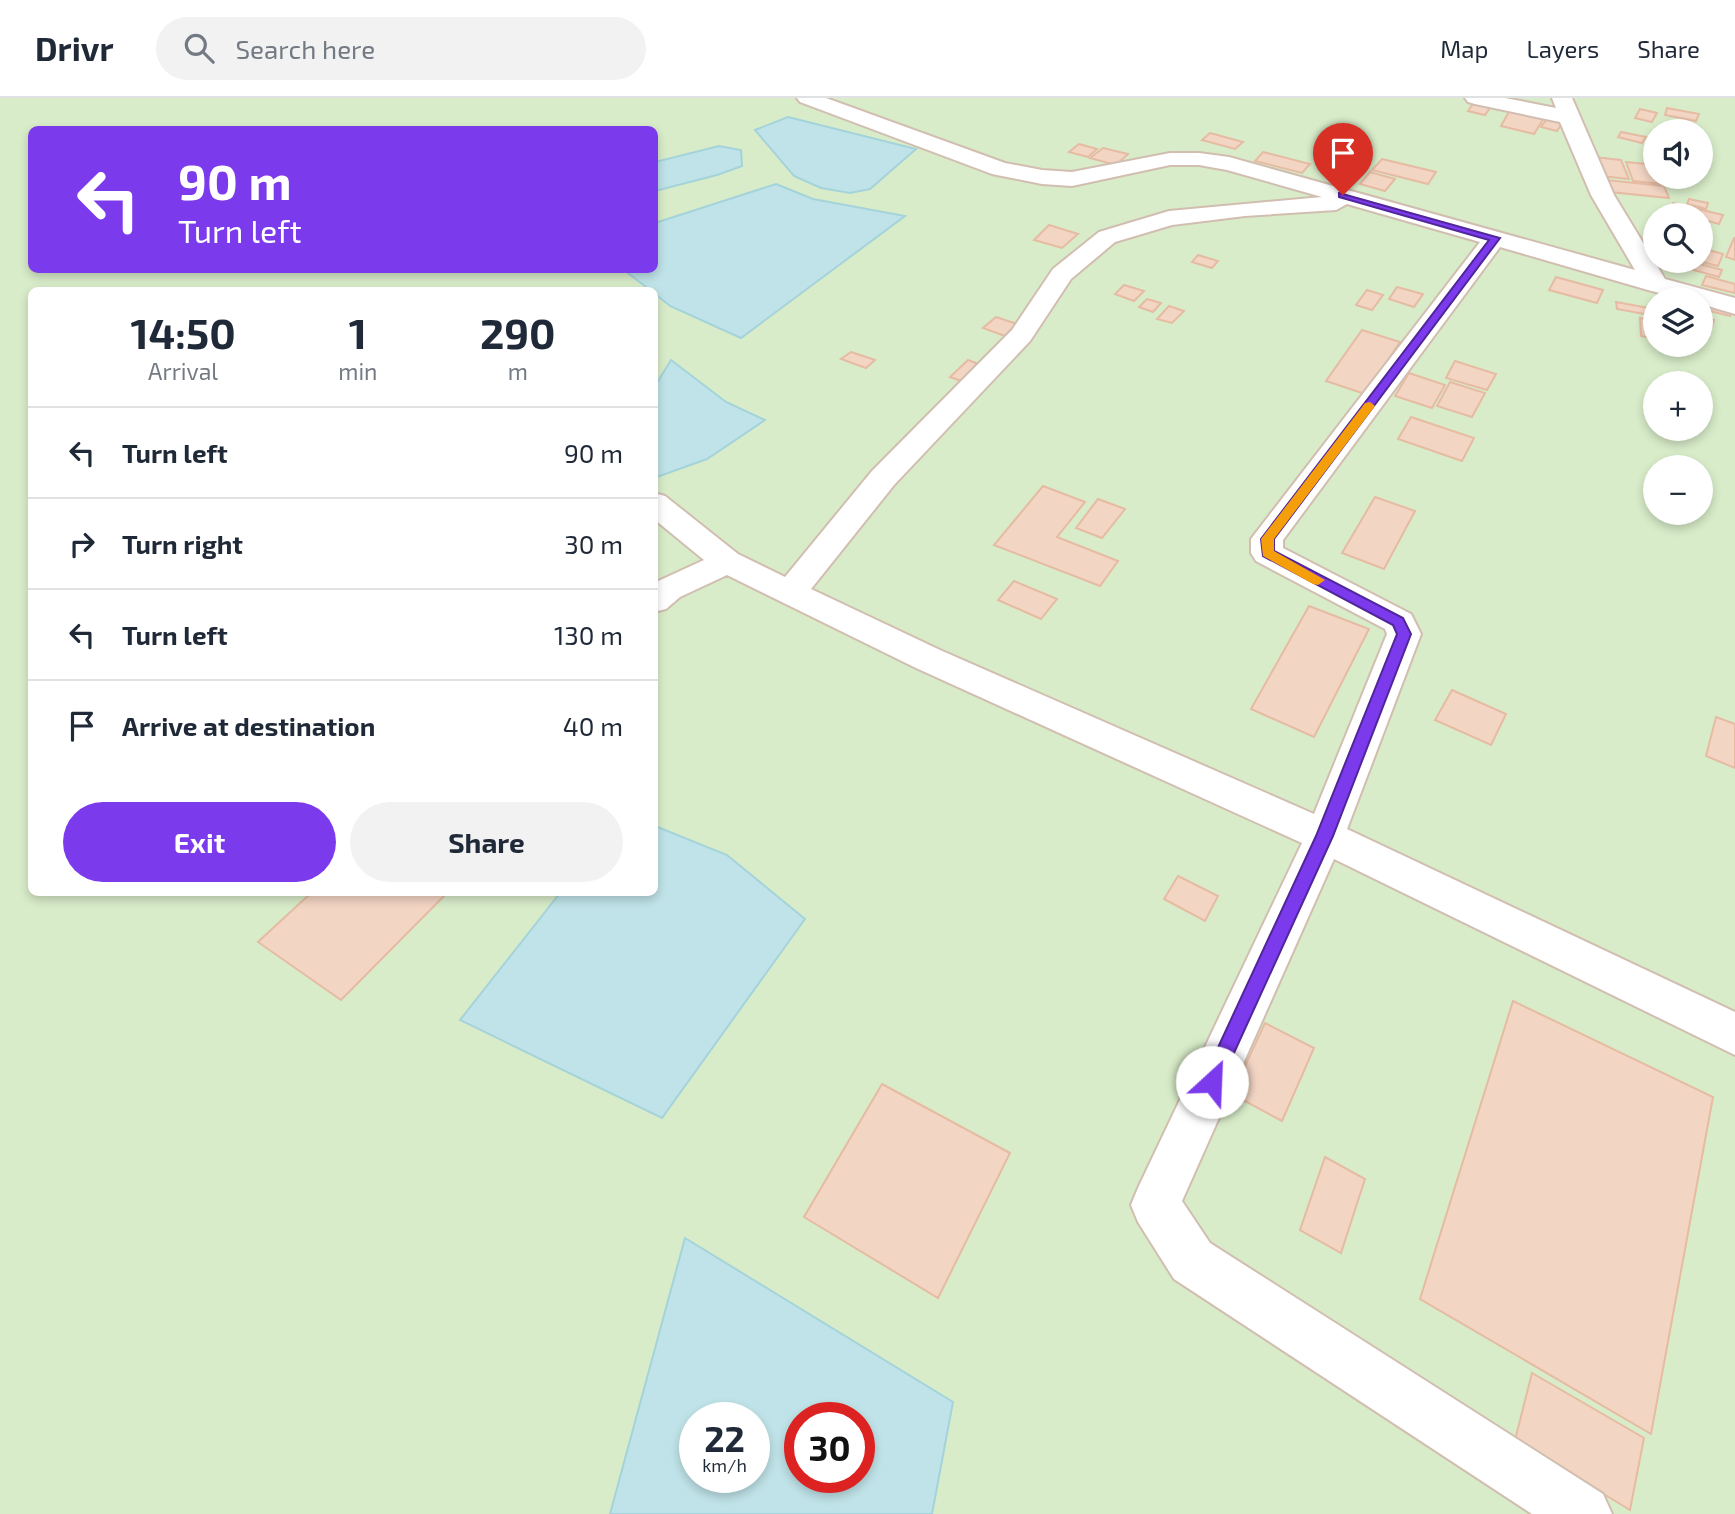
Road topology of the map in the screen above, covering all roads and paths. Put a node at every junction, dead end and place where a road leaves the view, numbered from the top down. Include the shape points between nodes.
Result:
1 (807, 98) edge
2 (1475, 98) edge
3 (1565, 108) edge
4 (1366, 202) junction
5 (1495, 238) junction
6 (1657, 285) junction
7 (1735, 306) edge
8 (658, 506) edge
9 (727, 562) junction
10 (659, 591) edge
11 (790, 593) junction
12 (1325, 836) junction
13 (1735, 1034) edge
14 (1583, 1514) edge

1 - 4 street via 1000,169 1042,177 1072,179 1170,159 1199,159
2 - 3 street
3 - 6 street via 1581,151 1624,235
4 - 5 street
4 - 11 street via 1169,218 1107,237 1062,274 1021,335 883,478
5 - 6 street
5 - 12 street via 1267,539 1267,553 1398,622 1404,634
6 - 7 street
8 - 9 street
9 - 10 street
9 - 11 street
11 - 12 street
12 - 13 street
12 - 14 street via 1155,1205 1192,1261

